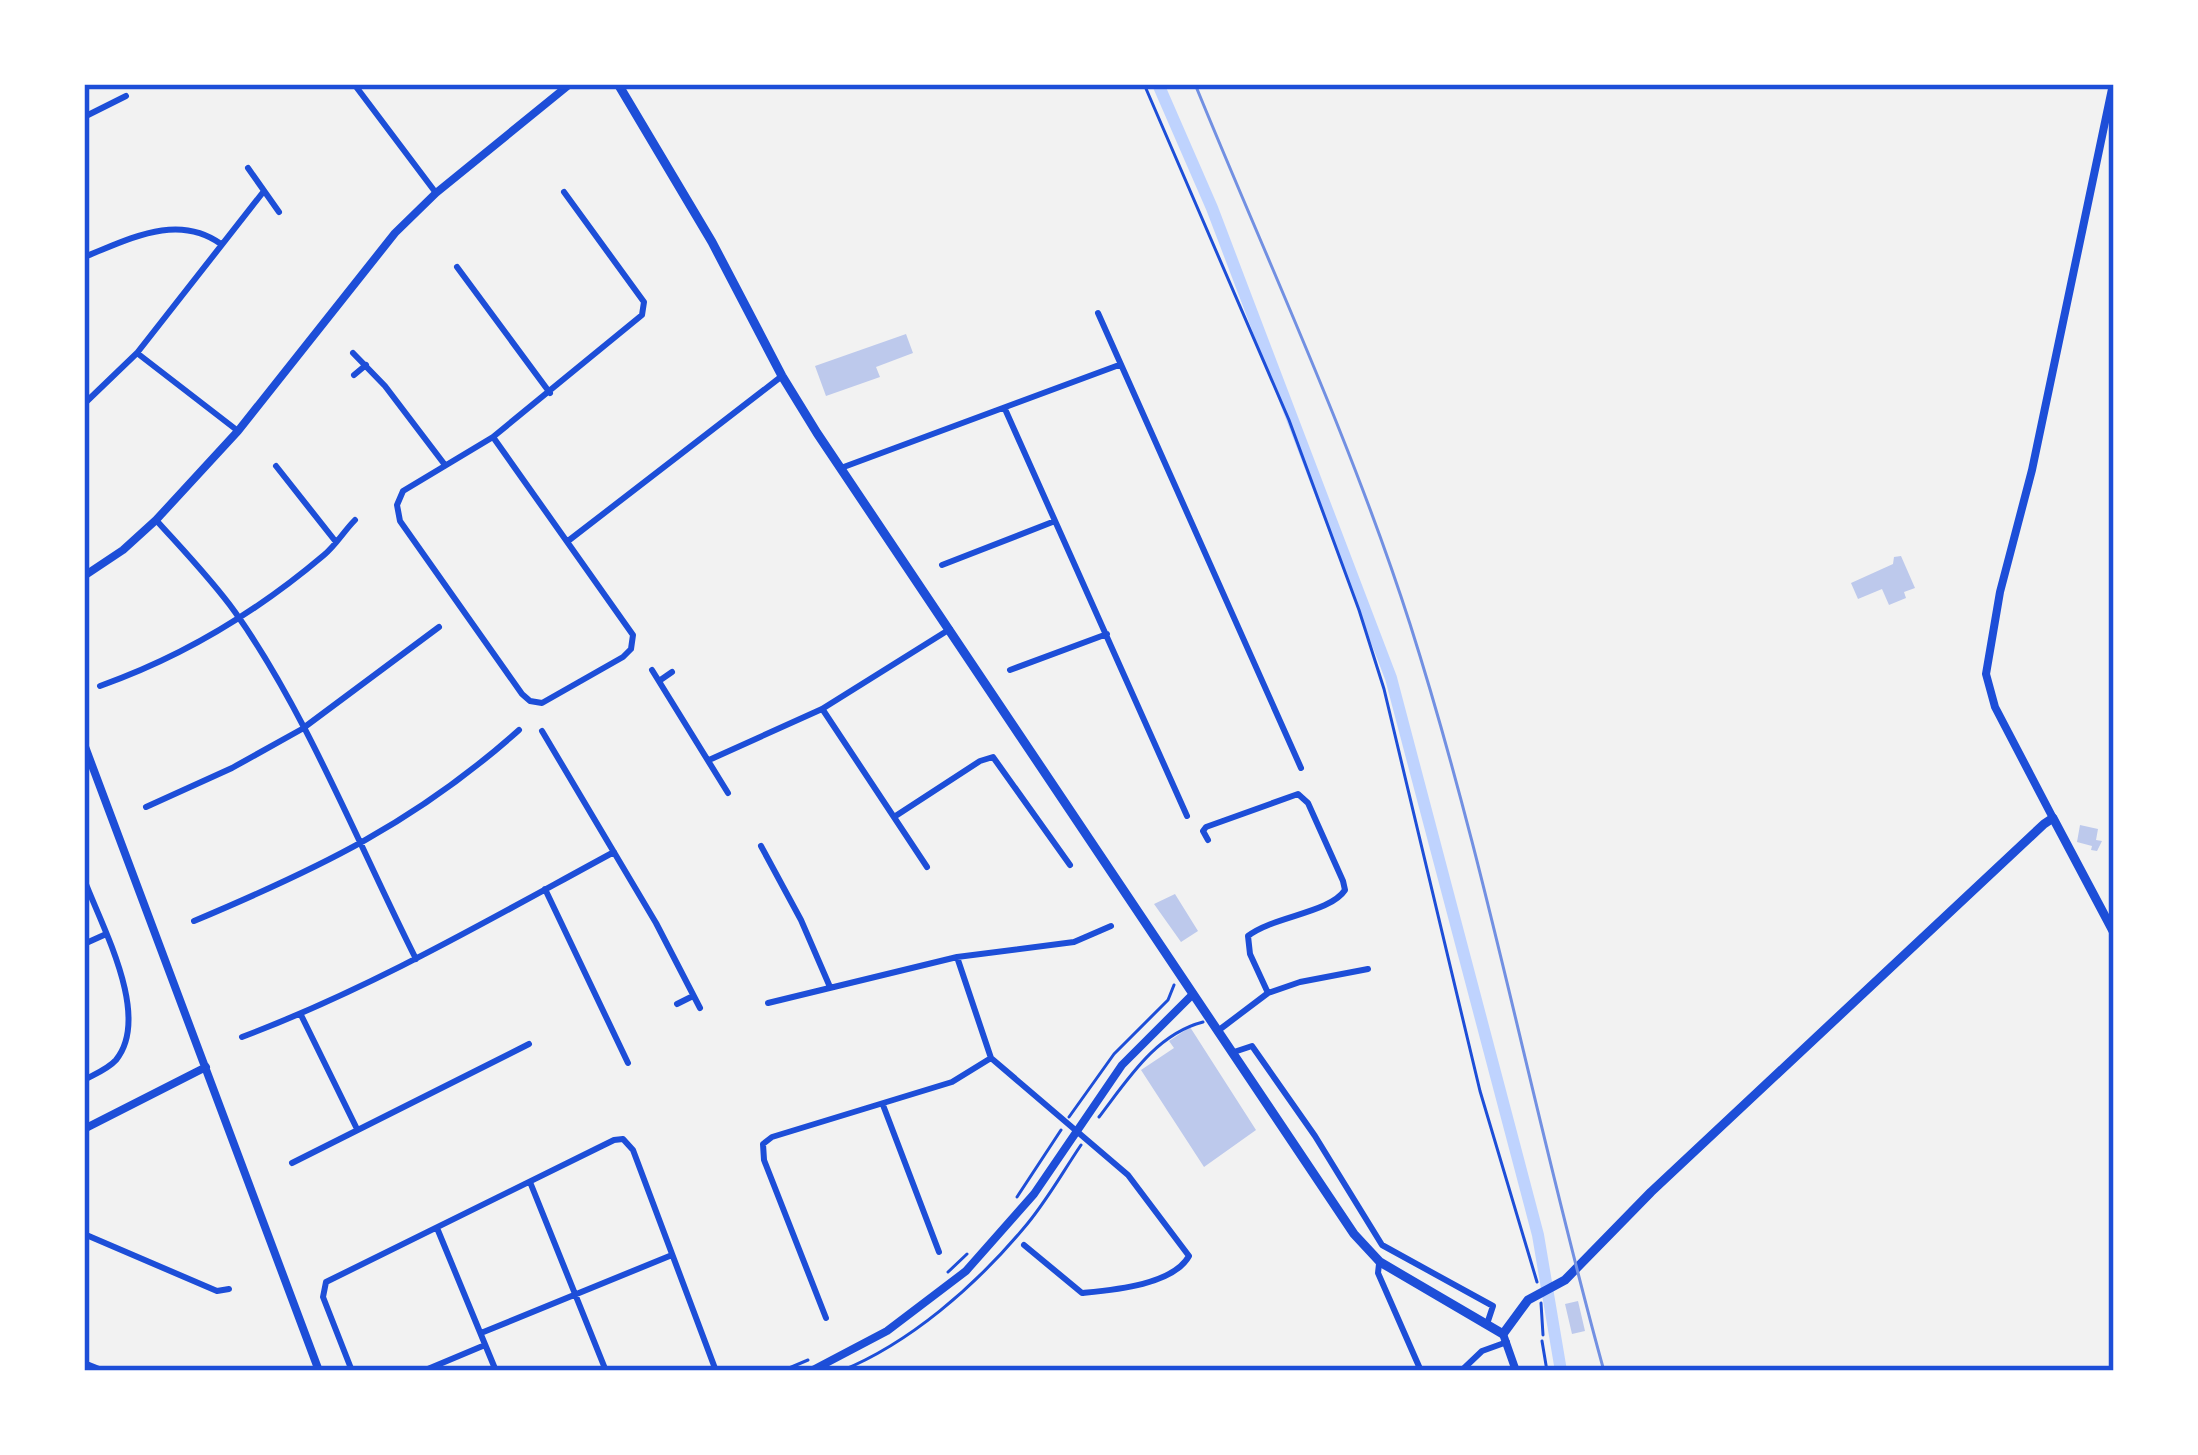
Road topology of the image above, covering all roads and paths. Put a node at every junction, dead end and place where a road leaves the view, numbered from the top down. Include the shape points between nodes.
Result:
1 (354, 84) edge
2 (570, 84) edge
3 (618, 84) edge
4 (1144, 84) edge
5 (2113, 84) edge
6 (126, 96) dead end
7 (84, 117) edge
8 (248, 168) dead end
9 (264, 191) junction
10 (564, 192) dead end
11 (436, 193) junction
12 (279, 212) dead end
13 (221, 244) junction
14 (88, 256) edge
15 (457, 267) dead end
16 (1098, 313) dead end
17 (353, 352) dead end
18 (137, 353) junction
19 (366, 365) junction
20 (1119, 365) junction
21 (354, 375) dead end
22 (782, 376) junction
23 (550, 393) junction
24 (84, 404) edge
25 (1005, 409) junction
26 (238, 431) junction
27 (494, 437) junction
28 (445, 465) junction
29 (276, 466) dead end
30 (840, 469) junction
31 (156, 520) junction
32 (356, 520) dead end
33 (1055, 521) junction
34 (568, 541) junction
35 (336, 542) junction
36 (943, 565) dead end
37 (84, 576) edge
38 (238, 616) junction
39 (440, 627) dead end
40 (950, 629) junction
41 (1107, 634) junction
42 (652, 670) dead end
43 (1010, 670) dead end
44 (672, 672) dead end
45 (659, 681) junction
46 (100, 686) dead end
47 (822, 709) junction
48 (302, 729) junction
49 (519, 730) dead end
50 (542, 731) dead end
51 (84, 744) edge
52 (709, 760) junction
53 (1301, 768) dead end
54 (728, 793) dead end
55 (146, 807) dead end
56 (1187, 816) dead end
57 (894, 817) junction
58 (2053, 818) junction
59 (1208, 840) dead end
60 (760, 846) dead end
61 (359, 847) junction
62 (614, 851) junction
63 (1070, 866) dead end
64 (927, 867) dead end
65 (84, 879) edge
66 (545, 889) junction
67 (194, 921) dead end
68 (1111, 926) dead end
69 (2114, 933) edge
70 (104, 934) junction
71 (84, 944) edge
72 (957, 957) junction
73 (416, 959) junction
74 (1368, 969) dead end
75 (1176, 982) dead end
76 (830, 987) junction
77 (1268, 993) junction
78 (1193, 994) junction
79 (694, 995) junction
80 (768, 1003) dead end
81 (676, 1004) dead end
82 (700, 1008) dead end
83 (301, 1015) junction
84 (1187, 1024) dead end
85 (1198, 1025) dead end
86 (1219, 1030) junction
87 (242, 1037) dead end
88 (530, 1044) dead end
89 (1234, 1052) junction
90 (991, 1058) junction
91 (628, 1063) dead end
92 (206, 1067) junction
93 (84, 1080) edge
94 (884, 1105) junction
95 (1066, 1122) junction
96 (84, 1129) edge
97 (357, 1129) junction
98 (1075, 1131) junction
99 (292, 1163) dead end
100 (530, 1182) junction
101 (1010, 1206) dead end
102 (437, 1228) junction
103 (85, 1235) edge
104 (1024, 1245) dead end
105 (1382, 1245) junction
106 (939, 1252) dead end
107 (968, 1253) dead end
108 (672, 1256) junction
109 (1376, 1259) junction
110 (941, 1277) dead end
111 (1448, 1282) junction
112 (229, 1288) dead end
113 (575, 1295) junction
114 (1440, 1297) junction
115 (826, 1318) dead end
116 (1487, 1324) junction
117 (481, 1333) junction
118 (1505, 1338) junction
119 (1542, 1341) joint
120 (485, 1345) junction
121 (812, 1359) dead end
122 (84, 1363) edge
123 (104, 1371) edge
124 (319, 1371) edge
125 (352, 1371) edge
126 (424, 1371) edge
127 (496, 1371) edge
128 (606, 1371) edge
129 (716, 1371) edge
130 (782, 1371) edge
131 (811, 1371) edge
132 (1421, 1371) edge
133 (1461, 1371) edge
134 (1516, 1371) edge
135 (1546, 1371) edge

1 - 11 street
2 - 11 street
3 - 22 main road
4 - 119 path via 1289,420 1384,689 1480,1091 1536,1282
5 - 58 street via 1986,674
6 - 7 street
8 - 9 street
9 - 12 street
9 - 13 street
10 - 23 street via 644,307
11 - 26 street via 375,255
13 - 14 street via 165,229
13 - 18 street
15 - 23 street
16 - 20 street
17 - 19 street
18 - 24 street
18 - 26 street
19 - 21 street
19 - 28 street
20 - 25 street
20 - 53 street
22 - 30 main road
22 - 34 street
23 - 27 street
25 - 30 street
25 - 33 street
26 - 31 street
27 - 28 street
27 - 34 street
28 - 34 street via 403,491 397,514 521,694 537,703 633,644
29 - 35 street
30 - 40 main road
31 - 37 street
31 - 38 street
32 - 35 street
33 - 36 street
33 - 41 street
35 - 38 street
38 - 46 street via 171,659
38 - 48 street
39 - 48 street
40 - 47 street
40 - 78 main road
41 - 43 street
41 - 56 street
42 - 45 street
44 - 45 street
45 - 52 street
47 - 52 street
47 - 57 street
48 - 55 street
48 - 61 street
49 - 61 street
50 - 62 street
51 - 92 street
52 - 54 street
57 - 63 street via 993,757
57 - 64 street
58 - 69 main road
58 - 118 main road via 1557,1287 1537,1294
59 - 77 street via 1206,827 1298,794 1343,881 1334,902 1248,936
60 - 76 street
61 - 67 street
61 - 73 street
62 - 66 street
62 - 79 street
65 - 70 street
66 - 73 street
66 - 91 street
68 - 72 street via 1074,942
70 - 71 street
70 - 93 street via 130,1004 130,1027 116,1060
72 - 76 street
72 - 90 street
73 - 83 street
74 - 77 street
75 - 95 path
76 - 80 street
77 - 86 street
78 - 86 main road
78 - 98 street via 1122,1065
79 - 81 street
79 - 82 street
83 - 87 street
83 - 97 street
84 - 85 path
86 - 89 main road
88 - 97 street
89 - 105 street via 1252,1046
89 - 109 main road
90 - 94 street via 952,1082
90 - 95 street
92 - 96 street
92 - 124 street
94 - 106 street
94 - 115 street via 763,1144
95 - 98 street
95 - 101 path
97 - 99 street
98 - 104 street via 1138,1187 1189,1256 1151,1282 1082,1293
98 - 131 street via 1021,1211 966,1271 887,1330
100 - 102 street
100 - 108 street via 623,1139
100 - 113 street
102 - 117 street
102 - 125 street via 326,1282 323,1297
103 - 112 street via 217,1291
105 - 109 street
105 - 111 street
107 - 110 path
108 - 113 street
108 - 129 street
109 - 114 main road
109 - 132 street
111 - 114 street
111 - 116 street via 1492,1306
113 - 117 street
113 - 128 street
114 - 116 main road
116 - 118 main road
117 - 120 street
118 - 133 street
118 - 134 street
119 - 135 lane
120 - 126 street
120 - 127 street
121 - 130 path
122 - 123 street

